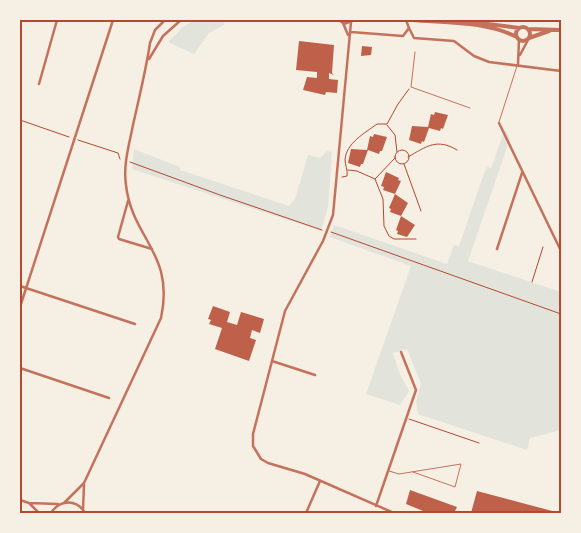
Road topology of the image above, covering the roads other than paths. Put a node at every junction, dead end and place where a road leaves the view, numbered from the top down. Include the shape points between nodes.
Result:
1 (57, 20) edge
2 (113, 20) edge
3 (165, 20) edge
4 (180, 20) edge
5 (406, 20) edge
6 (412, 20) edge
7 (456, 20) edge
8 (342, 21) edge
9 (352, 21) edge
10 (409, 28) junction
11 (519, 28) junction
12 (528, 29) junction
13 (553, 30) junction
14 (561, 30) edge
15 (350, 32) junction
16 (350, 38) junction
17 (518, 38) junction
18 (529, 39) junction
19 (415, 52) dead end
20 (519, 57) junction
21 (147, 63) junction
22 (518, 65) junction
23 (561, 71) edge
24 (39, 84) dead end
25 (470, 108) dead end
26 (499, 123) joint
27 (522, 172) junction
28 (129, 200) junction
29 (152, 249) junction
30 (496, 250) dead end
31 (561, 251) edge
32 (20, 286) edge
33 (26, 288) junction
34 (20, 307) edge
35 (134, 324) dead end
36 (401, 352) dead end
37 (272, 360) junction
38 (20, 368) edge
39 (315, 375) dead end
40 (109, 398) dead end
41 (388, 471) junction
42 (413, 472) junction
43 (320, 481) junction
44 (84, 483) junction
45 (20, 500) edge
46 (65, 502) junction
47 (29, 503) junction
48 (60, 504) junction
49 (376, 506) junction
50 (83, 509) junction
51 (39, 513) edge
52 (51, 513) edge
53 (85, 513) edge
54 (306, 513) edge
55 (394, 513) edge

1 - 24 street
2 - 33 street
3 - 21 street via 153,34
4 - 21 street via 158,42
5 - 10 street
6 - 17 street via 482,26 503,30
7 - 11 street
8 - 9 street
8 - 16 street
9 - 15 street
10 - 15 street via 403,36
10 - 22 street via 414,38 454,41 474,56 489,62
11 - 12 street
11 - 17 street
12 - 13 street
12 - 18 street
13 - 14 street
13 - 18 street
15 - 16 street
16 - 37 street via 334,206 327,231 284,311
17 - 18 street
17 - 20 street
18 - 20 street
19 - 25 lane via 411,87
20 - 22 street
21 - 28 street via 126,161
22 - 23 street
22 - 26 lane
26 - 27 street
27 - 30 street
27 - 31 street
28 - 29 street
28 - 29 street via 118,237
29 - 44 street via 163,271 165,289 161,318
32 - 33 street
33 - 34 street
33 - 35 street
36 - 41 street via 416,390
37 - 39 street
37 - 43 street via 253,434 254,446 268,463
38 - 40 street
41 - 42 lane via 398,474
41 - 49 street
42 - 42 lane via 455,487 461,464 432,469
43 - 49 street
43 - 54 street
44 - 46 street
44 - 50 street
45 - 47 street
46 - 48 street
46 - 50 street via 75,503
47 - 48 street
47 - 51 street
48 - 52 street
49 - 55 street
50 - 53 street

